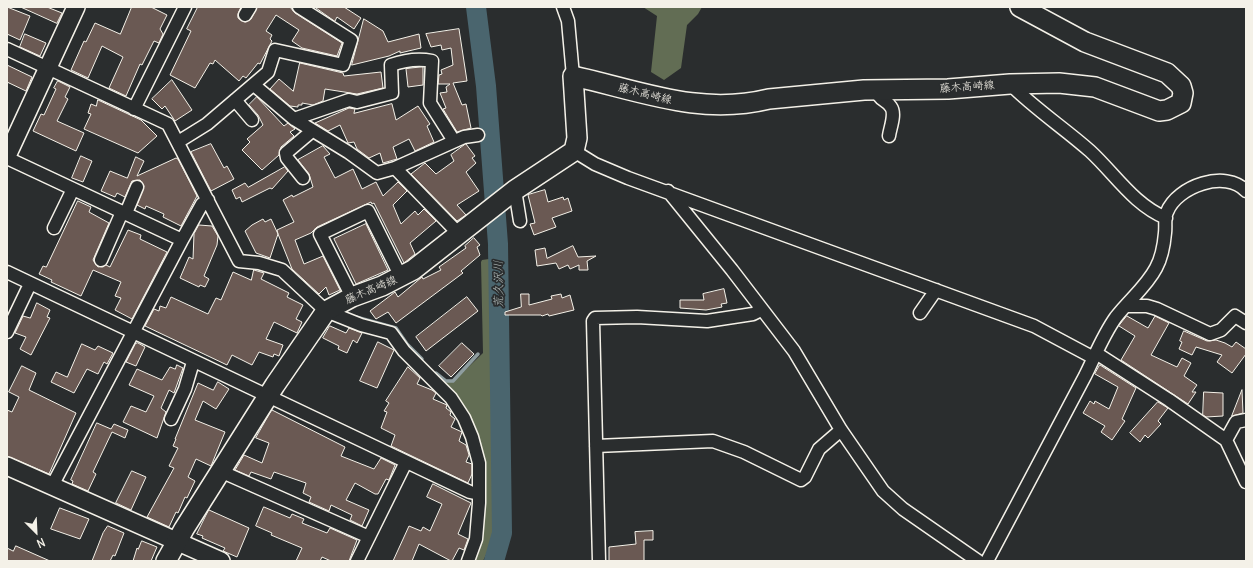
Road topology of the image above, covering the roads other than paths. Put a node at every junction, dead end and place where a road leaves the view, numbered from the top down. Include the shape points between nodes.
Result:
1 (76, 7) edge
2 (185, 7) edge
3 (299, 7) edge
4 (563, 7) edge
5 (1020, 7) edge
6 (7, 48) edge
7 (48, 68) junction
8 (574, 76) junction
9 (1010, 84) junction
10 (254, 85) junction
11 (876, 90) junction
12 (235, 100) junction
13 (134, 108) junction
14 (294, 118) junction
15 (252, 120) dead end
16 (312, 131) junction
17 (478, 135) dead end
18 (889, 136) dead end
19 (454, 141) junction
20 (178, 142) junction
21 (574, 152) junction
22 (7, 157) edge
23 (395, 168) junction
24 (303, 178) dead end
25 (137, 188) dead end
26 (72, 189) junction
27 (668, 191) junction
28 (1246, 191) edge
29 (513, 192) junction
30 (208, 200) junction
31 (124, 212) junction
32 (1166, 218) junction
33 (520, 221) dead end
34 (54, 228) dead end
35 (460, 235) junction
36 (182, 240) junction
37 (101, 260) dead end
38 (7, 272) edge
39 (401, 277) junction
40 (30, 284) junction
41 (936, 290) junction
42 (352, 297) junction
43 (1126, 306) junction
44 (761, 310) junction
45 (326, 311) junction
46 (920, 314) dead end
47 (1246, 323) edge
48 (7, 332) edge
49 (133, 332) junction
50 (1095, 355) junction
51 (193, 362) junction
52 (268, 396) junction
53 (172, 419) dead end
54 (1246, 420) edge
55 (841, 430) junction
56 (1226, 440) junction
57 (596, 446) junction
58 (406, 462) junction
59 (7, 466) edge
60 (220, 471) junction
61 (1246, 482) edge
62 (52, 486) junction
63 (479, 494) junction
64 (369, 537) junction
65 (177, 542) junction
66 (166, 561) edge
67 (221, 561) edge
68 (357, 561) edge
69 (468, 561) edge
70 (599, 561) edge
71 (978, 561) edge
72 (987, 561) edge

1 - 7 street
2 - 13 street
3 - 10 street via 351,40 343,65 277,50 274,52 268,72
4 - 8 street via 568,21
5 - 9 main road, 藤木高崎線 via 1085,42 1167,73 1181,86 1183,98 1174,108 1159,111 1085,86
6 - 7 street
7 - 13 street
7 - 22 street
8 - 11 main road, 藤木高崎線 via 658,98 700,105
8 - 21 main road via 577,138
9 - 11 main road, 藤木高崎線 via 948,89
9 - 32 street via 1106,166 1134,198 1154,213
10 - 12 street
10 - 14 street
11 - 18 street via 878,97 891,106 893,113
12 - 15 street
12 - 20 street via 207,124
13 - 20 street via 168,124
14 - 16 street
14 - 19 street via 349,100 357,102 392,93 390,65 421,59 432,61 430,103
16 - 23 street via 377,173
16 - 24 street via 286,153
17 - 19 street
19 - 23 street
20 - 30 street
21 - 27 street via 595,164
21 - 29 main road, 藤木高崎線
22 - 26 street
23 - 35 street
25 - 31 street
26 - 31 street
26 - 34 street
27 - 41 street
27 - 44 street
28 - 32 street via 1239,184 1228,180 1209,181 1185,192 1175,200 1168,209
29 - 33 street
29 - 35 main road, 藤木高崎線
30 - 36 street via 202,204
30 - 45 street via 239,261 259,263 285,272
31 - 36 street
31 - 37 street
32 - 43 street via 1158,263 1146,283
35 - 39 main road, 藤木高崎線
36 - 49 street
38 - 40 street
39 - 42 main road, 藤木高崎線
39 - 42 street via 368,211 320,234
40 - 48 street
40 - 49 street
41 - 46 street
41 - 50 street via 1034,326
42 - 45 main road, 藤木高崎線
43 - 47 street via 1147,306 1157,309 1210,334 1221,330 1235,316
43 - 50 street
44 - 55 street via 794,351
44 - 57 street via 753,314 707,321 637,317 595,318 593,321
45 - 52 main road, 藤木高崎線
45 - 63 street via 391,333 404,351 451,398 464,418 475,445 479,463
49 - 51 street
49 - 62 street
50 - 56 street via 1169,400
50 - 72 street
51 - 52 street
51 - 53 street
52 - 58 street
52 - 60 main road, 藤木高崎線
54 - 56 street via 1236,422
55 - 57 street via 819,449 801,480 744,452 713,441
55 - 71 street via 883,491 903,509
56 - 61 street
57 - 70 street
58 - 63 street
58 - 64 street
59 - 62 street
60 - 64 street
60 - 65 main road, 藤木高崎線
62 - 65 street
63 - 69 street via 476,539
64 - 68 street
65 - 66 main road, 藤木高崎線
65 - 67 street

